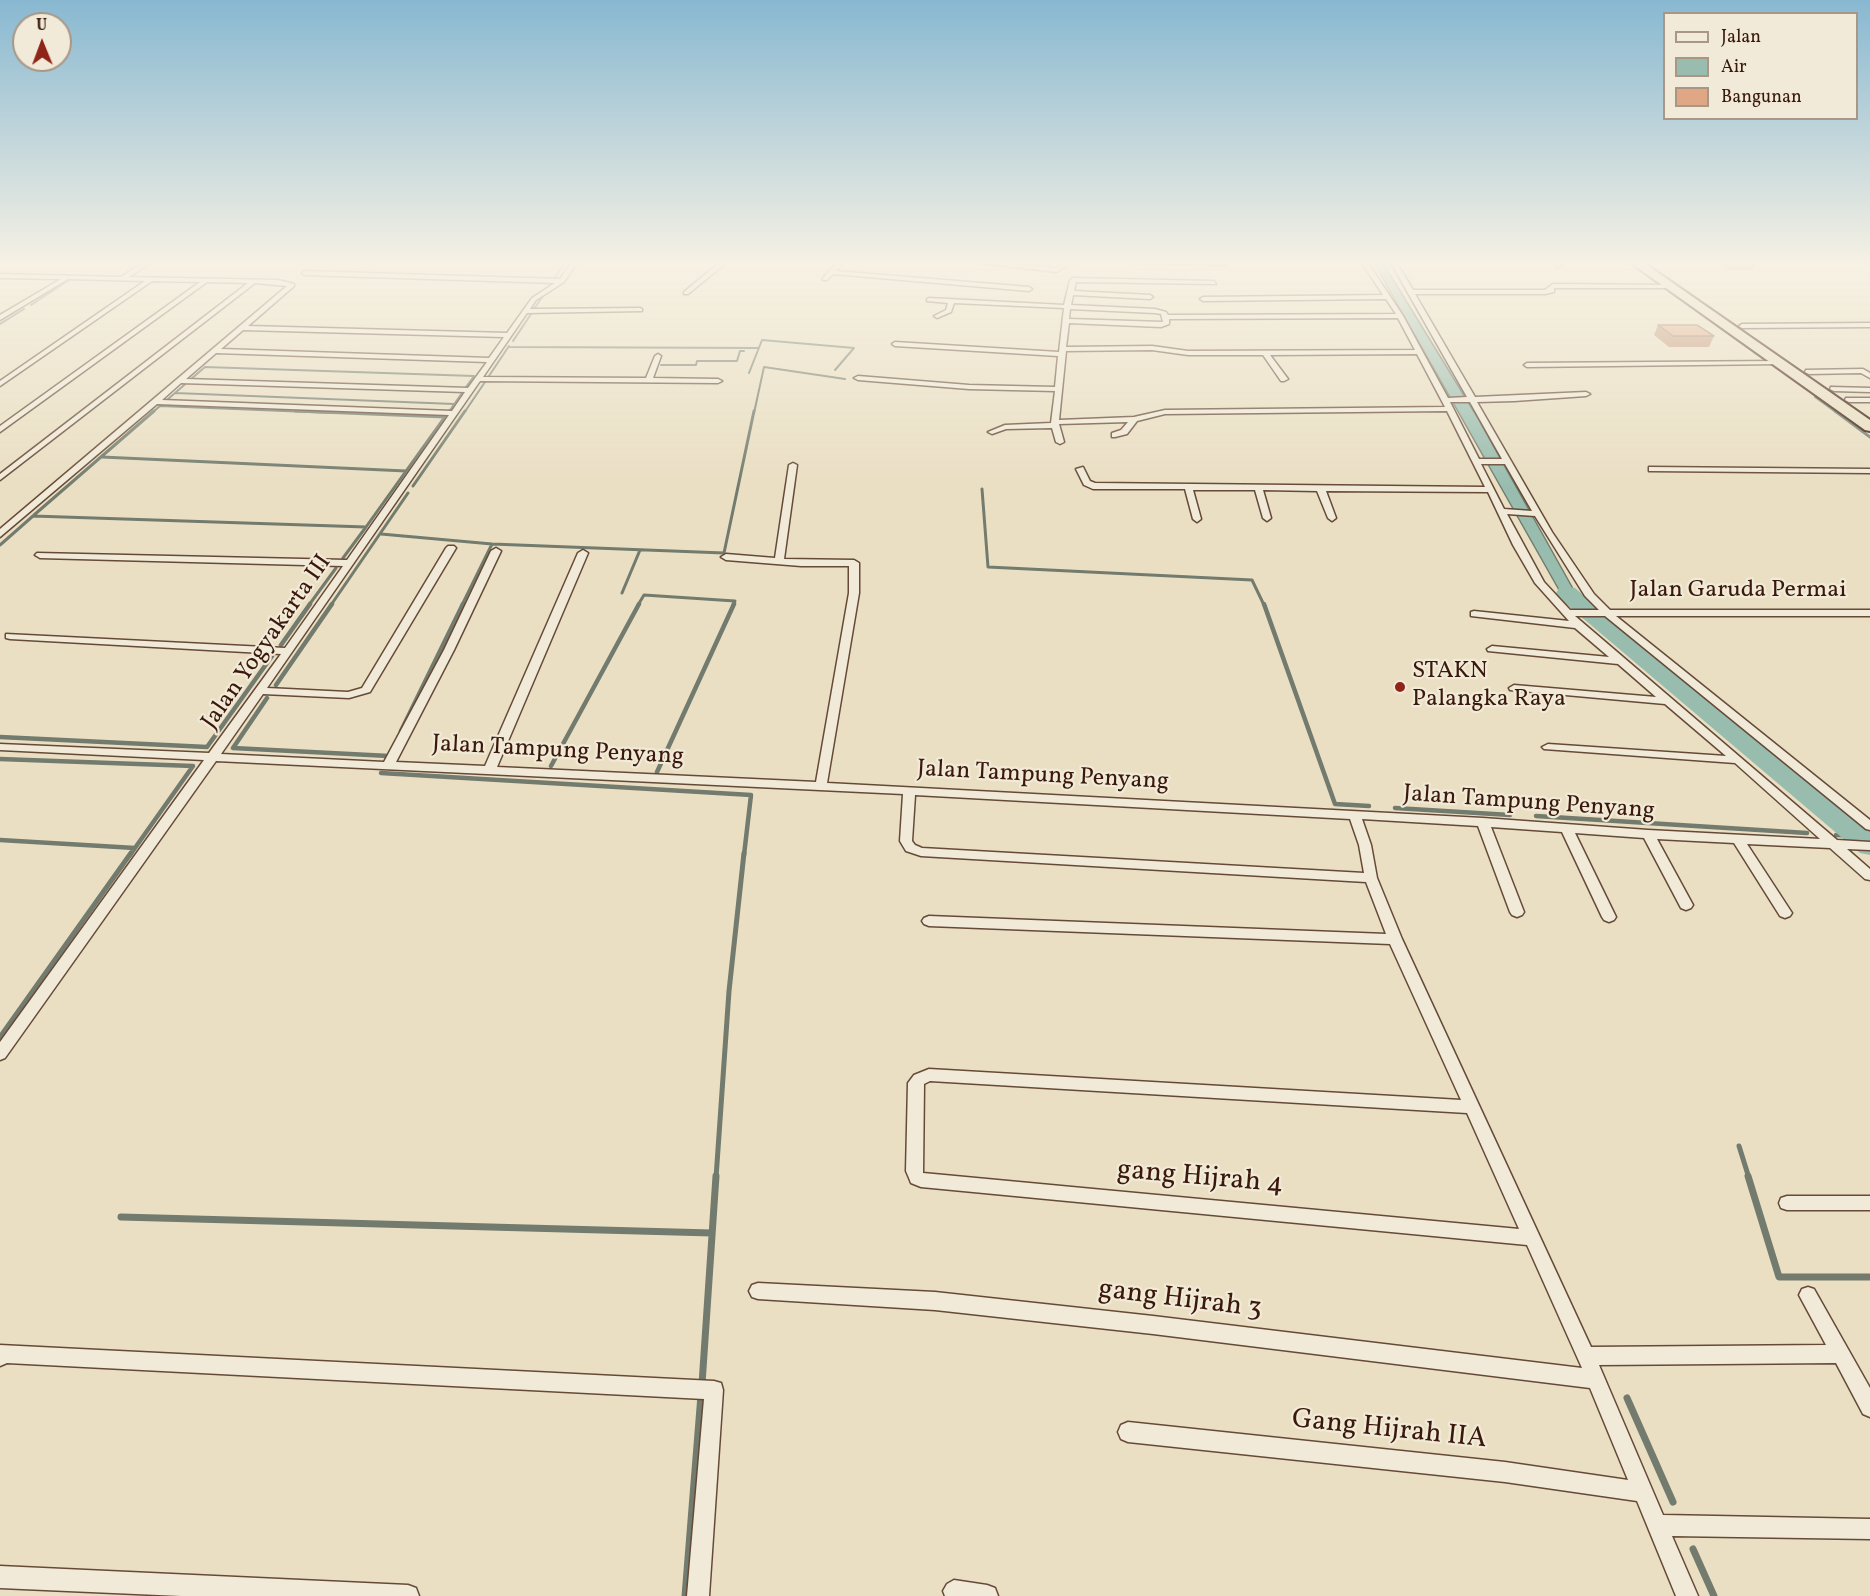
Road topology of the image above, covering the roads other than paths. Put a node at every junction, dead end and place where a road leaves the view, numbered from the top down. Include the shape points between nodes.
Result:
1 (67, 337) edge
2 (127, 337) edge
3 (181, 337) edge
4 (231, 337) edge
5 (507, 337) edge
6 (1064, 337) edge
7 (1411, 337) edge
8 (1438, 337) edge
9 (1749, 337) edge
10 (1757, 337) edge
11 (895, 344) dead end
12 (215, 351) junction
13 (1062, 352) junction
14 (1265, 352) junction
15 (1419, 352) junction
16 (658, 356) dead end
17 (492, 360) junction
18 (1779, 363) junction
19 (1527, 365) dead end
20 (1866, 371) edge
21 (1809, 372) junction
22 (1870, 376) edge
23 (858, 378) dead end
24 (479, 379) junction
25 (1284, 379) dead end
26 (649, 380) junction
27 (181, 381) junction
28 (718, 381) dead end
29 (0, 384) edge
30 (1057, 389) junction
31 (1834, 389) junction
32 (472, 390) junction
33 (1870, 390) edge
34 (1586, 394) dead end
35 (1446, 400) junction
36 (1474, 400) junction
37 (1849, 400) junction
38 (1870, 400) edge
39 (156, 402) junction
40 (1450, 409) junction
41 (456, 413) junction
42 (1870, 415) edge
43 (1134, 419) junction
44 (1055, 423) junction
45 (1870, 427) edge
46 (0, 430) edge
47 (992, 432) dead end
48 (1115, 435) dead end
49 (1060, 441) dead end
50 (1477, 461) junction
51 (1505, 461) junction
52 (793, 465) dead end
53 (1080, 469) dead end
54 (1652, 469) dead end
55 (1870, 471) edge
56 (0, 478) edge
57 (1188, 486) junction
58 (1258, 487) junction
59 (1320, 487) junction
60 (1492, 490) junction
61 (1505, 511) junction
62 (1535, 513) junction
63 (1267, 518) dead end
64 (1332, 518) dead end
65 (1197, 519) dead end
66 (0, 534) edge
67 (452, 548) dead end
68 (496, 551) dead end
69 (583, 553) dead end
70 (40, 555) dead end
71 (726, 557) dead end
72 (778, 560) junction
73 (350, 564) junction
74 (1566, 613) junction
75 (1600, 613) junction
76 (1870, 613) edge
77 (1474, 615) dead end
78 (1578, 625) junction
79 (10, 636) dead end
80 (1492, 649) dead end
81 (288, 651) junction
82 (1620, 661) junction
83 (1514, 688) dead end
84 (261, 691) junction
85 (1668, 701) junction
86 (0, 747) edge
87 (1548, 747) dead end
88 (214, 756) junction
89 (1738, 760) junction
90 (388, 766) junction
91 (489, 771) junction
92 (821, 786) junction
93 (909, 791) junction
94 (1355, 816) junction
95 (1483, 822) junction
96 (1870, 826) edge
97 (1566, 827) junction
98 (1648, 834) junction
99 (1738, 839) junction
100 (1833, 844) junction
101 (1866, 846) edge
102 (1870, 876) edge
103 (1371, 878) junction
104 (1686, 905) dead end
105 (1517, 912) dead end
106 (1785, 913) dead end
107 (1609, 917) dead end
108 (929, 921) dead end
109 (1395, 939) junction
110 (0, 1054) edge
111 (1471, 1107) junction
112 (1787, 1203) dead end
113 (1870, 1203) edge
114 (1530, 1238) junction
115 (758, 1291) dead end
116 (1808, 1295) dead end
117 (1841, 1354) junction
118 (1586, 1356) junction
119 (0, 1357) edge
120 (1594, 1379) junction
121 (1870, 1407) edge
122 (1128, 1432) dead end
123 (1642, 1492) junction
124 (1656, 1525) junction
125 (1870, 1529) edge
126 (0, 1577) edge
127 (954, 1591) dead end
128 (408, 1596) edge
129 (698, 1596) edge
130 (987, 1596) edge
131 (1687, 1596) edge

1 - 29 street
2 - 46 street
3 - 56 street
4 - 12 street
5 - 17 street, Jalan Yogyakarta III
6 - 13 street
7 - 15 street
8 - 36 street
9 - 18 highway
10 - 21 highway
11 - 13 street
12 - 17 street
12 - 27 street
13 - 14 street via 1152,348 1188,353
13 - 30 street
14 - 15 street
14 - 25 street
15 - 35 street
16 - 26 street
17 - 24 street, Jalan Yogyakarta III
18 - 19 street
18 - 45 highway
20 - 21 street
20 - 22 street
21 - 31 highway
23 - 30 street
24 - 26 street
24 - 32 street, Jalan Yogyakarta III
26 - 28 street
27 - 32 street
27 - 39 street
30 - 44 street
31 - 33 street
31 - 37 highway
32 - 41 street, Jalan Yogyakarta III
34 - 36 street
35 - 36 street
35 - 40 street
36 - 51 street
37 - 38 street
37 - 42 highway
39 - 41 street
39 - 66 street
40 - 43 street via 1172,411
40 - 50 street
41 - 73 street, Jalan Yogyakarta III
43 - 44 street
43 - 48 street via 1124,432
44 - 47 street via 1005,427
44 - 49 street
50 - 51 street
50 - 60 street
51 - 62 street
52 - 72 street
53 - 57 street via 1093,486
54 - 55 street
57 - 58 street
57 - 65 street
58 - 59 street
58 - 63 street
59 - 60 street
59 - 64 street
60 - 61 street
61 - 62 street
61 - 74 street via 1540,583
62 - 75 street
67 - 84 street via 366,690 349,695
68 - 90 street
69 - 91 street
70 - 73 street
71 - 72 street
72 - 92 street via 854,563 854,593
73 - 81 street, Jalan Yogyakarta III
74 - 75 street, Jalan Garuda Permai
74 - 78 street
75 - 76 street, Jalan Garuda Permai
75 - 96 street
77 - 78 street
78 - 82 street
79 - 81 street
80 - 82 street
81 - 84 street, Jalan Yogyakarta III
82 - 85 street
83 - 85 street
84 - 88 street, Jalan Yogyakarta III
85 - 89 street
86 - 88 street, Jalan Tampung Penyang
87 - 89 street
88 - 90 street, Jalan Tampung Penyang
88 - 110 street, Jalan Yogyakarta III
89 - 100 street
90 - 91 street, Jalan Tampung Penyang
91 - 92 street, Jalan Tampung Penyang
92 - 93 street, Jalan Tampung Penyang
93 - 94 street, Jalan Tampung Penyang
93 - 103 street via 906,841 910,848 921,852
94 - 95 street, Jalan Tampung Penyang
94 - 103 street
95 - 97 street, Jalan Tampung Penyang
95 - 105 street
97 - 98 street, Jalan Tampung Penyang
97 - 107 street
98 - 99 street, Jalan Tampung Penyang
98 - 104 street
99 - 100 street, Jalan Tampung Penyang
99 - 106 street
100 - 101 street, Jalan Tampung Penyang
100 - 102 street
103 - 109 street
108 - 109 street
109 - 111 street
111 - 114 street
111 - 114 street, gang Hijrah 4 via 929,1075 916,1083 914,1171 921,1180
112 - 113 street
114 - 118 street
115 - 120 street, gang Hijrah 3 via 946,1303 1165,1326
116 - 117 street
117 - 118 street
117 - 121 street
118 - 120 street
119 - 129 street via 1,1354 714,1390
120 - 123 street
122 - 123 street, Gang Hijrah IIA via 1505,1472
123 - 124 street
124 - 125 street
124 - 131 street
126 - 128 street
127 - 130 street

